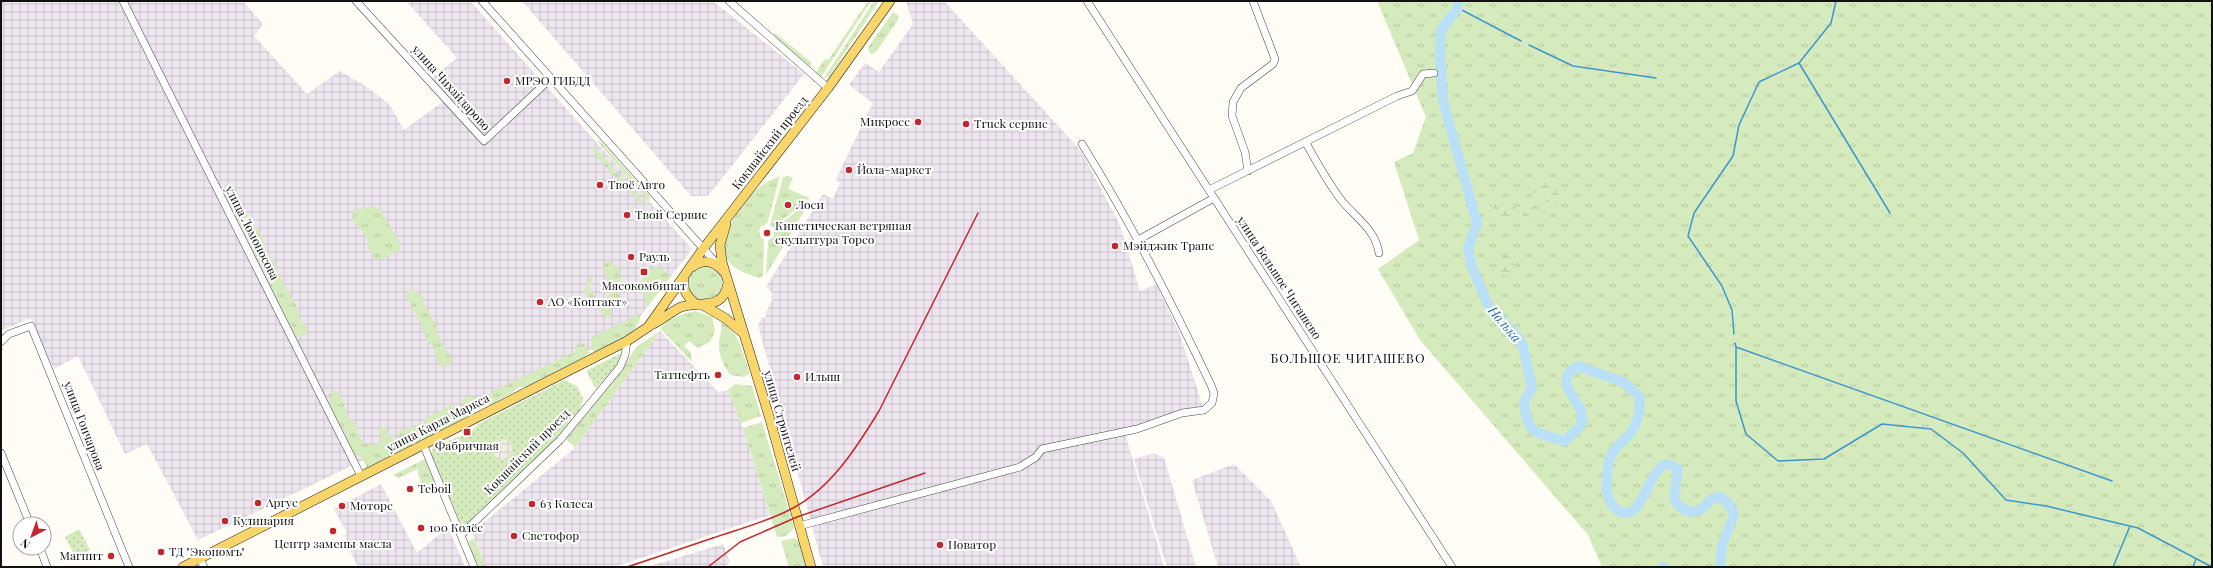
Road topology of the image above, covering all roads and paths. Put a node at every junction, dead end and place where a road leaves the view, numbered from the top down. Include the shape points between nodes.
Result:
1 (122, 1) edge
2 (356, 1) edge
3 (482, 1) edge
4 (729, 1) edge
5 (890, 1) edge
6 (1087, 1) edge
7 (1254, 1) edge
8 (1434, 73) dead end
9 (550, 79) junction
10 (828, 88) junction
11 (1306, 143) junction
12 (1082, 144) dead end
13 (1248, 171) junction
14 (1209, 190) junction
15 (1214, 198) junction
16 (731, 212) junction
17 (1138, 240) junction
18 (703, 249) junction
19 (1378, 253) dead end
20 (722, 269) junction
21 (687, 273) junction
22 (728, 283) junction
23 (699, 304) junction
24 (648, 327) junction
25 (745, 335) junction
26 (627, 341) junction
27 (1, 342) edge
28 (423, 444) junction
29 (1, 453) edge
30 (361, 476) junction
31 (27, 516) edge
32 (799, 526) junction
33 (461, 535) junction
34 (43, 556) edge
35 (202, 563) edge
36 (47, 567) edge
37 (129, 567) edge
38 (183, 567) edge
39 (474, 567) edge
40 (811, 567) edge
41 (1452, 567) edge

1 - 30 street, улица Ломоносова
2 - 9 street, улица Чихайдарово via 484,141
3 - 9 street
4 - 10 street
5 - 10 main road, Кокшайский проезд
6 - 14 street, улица Большое Чигашево
7 - 13 street via 1275,59 1273,64 1241,88 1233,102 1232,116 1245,152
8 - 11 street via 1423,74 1412,91 1397,96
9 - 18 street
10 - 16 main road, Кокшайский проезд
11 - 13 street
11 - 19 street via 1342,201 1364,223 1377,243
12 - 17 street
13 - 14 street
14 - 15 street, улица Большое Чигашево
15 - 17 street
15 - 41 street, улица Большое Чигашево
16 - 18 main road, Кокшайский проезд
16 - 20 main road via 720,245
17 - 32 street via 1211,385 1214,398 1209,407 1122,433 1042,449 1036,457 1020,467
18 - 20 street
18 - 21 main road, улица Карла Маркса
20 - 21 main road via 714,263 702,262
20 - 22 main road
21 - 23 main road via 684,289 686,295
21 - 24 main road, улица Карла Маркса
22 - 23 main road via 720,299 708,305
22 - 25 main road, улица Строителей
23 - 24 main road via 682,307
23 - 25 main road via 725,318
24 - 26 main road, улица Карла Маркса
25 - 32 main road, улица Строителей
26 - 28 main road, улица Карла Маркса
26 - 33 street, Кокшайский проезд via 625,356 620,366 560,440
27 - 37 street, улица Гончарова via 9,334 31,326
28 - 30 main road, улица Карла Маркса
28 - 33 street
29 - 31 street
30 - 35 main road, улица Карла Маркса
32 - 40 main road, улица Строителей
33 - 39 street
34 - 36 street
35 - 38 main road, улица Карла Маркса

